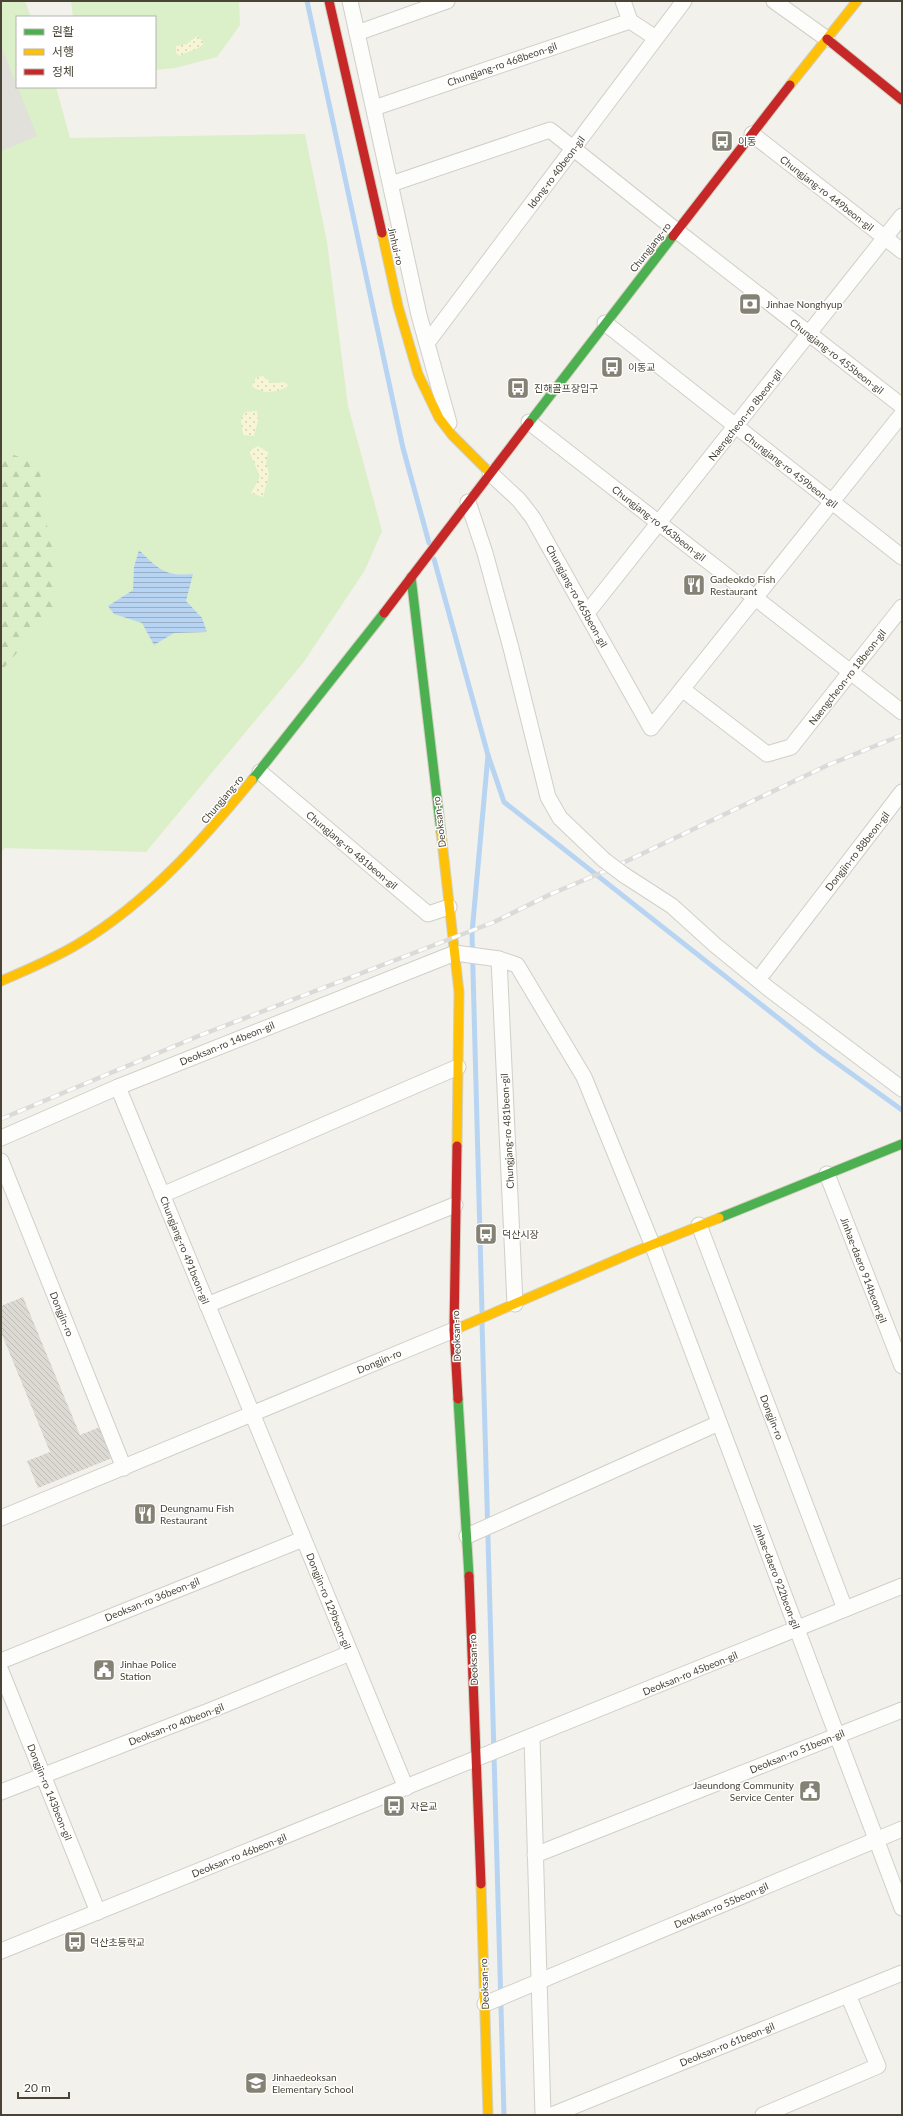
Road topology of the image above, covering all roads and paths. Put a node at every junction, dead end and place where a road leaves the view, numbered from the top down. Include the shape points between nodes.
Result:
1 (328, 1) edge
2 (350, 1) edge
3 (448, 1) edge
4 (623, 1) edge
5 (684, 1) edge
6 (774, 1) edge
7 (857, 1) edge
8 (630, 21) junction
9 (357, 33) junction
10 (656, 38) junction
11 (827, 39) junction
12 (902, 100) edge
13 (374, 108) junction
14 (752, 134) junction
15 (573, 149) junction
16 (391, 184) junction
17 (902, 216) edge
18 (676, 231) junction
19 (885, 238) junction
20 (902, 251) edge
21 (606, 323) junction
22 (809, 334) junction
23 (427, 343) junction
24 (902, 406) edge
25 (902, 414) edge
26 (529, 422) junction
27 (736, 426) junction
28 (452, 435) junction
29 (490, 473) junction
30 (832, 502) junction
31 (466, 505) junction
32 (659, 523) junction
33 (902, 557) edge
34 (411, 577) junction
35 (755, 598) junction
36 (902, 607) edge
37 (587, 613) junction
38 (851, 672) junction
39 (682, 689) junction
40 (902, 712) edge
41 (260, 772) junction
42 (902, 792) edge
43 (449, 907) junction
44 (454, 953) junction
45 (499, 959) junction
46 (764, 972) dead end
47 (1, 981) edge
48 (458, 1067) junction
49 (118, 1087) junction
50 (902, 1089) edge
51 (1, 1138) edge
52 (902, 1144) edge
53 (1, 1161) edge
54 (827, 1174) junction
55 (162, 1195) junction
56 (455, 1205) junction
57 (699, 1225) junction
58 (652, 1244) junction
59 (515, 1304) junction
60 (207, 1305) junction
61 (454, 1330) junction
62 (902, 1366) edge
63 (252, 1414) junction
64 (719, 1423) junction
65 (124, 1468) junction
66 (1, 1518) edge
67 (467, 1536) junction
68 (303, 1539) junction
69 (902, 1586) edge
70 (845, 1609) junction
71 (797, 1629) junction
72 (350, 1653) junction
73 (1, 1661) edge
74 (1, 1671) edge
75 (902, 1710) edge
76 (837, 1735) junction
77 (532, 1737) junction
78 (477, 1759) junction
79 (43, 1776) junction
80 (406, 1788) junction
81 (1, 1792) edge
82 (902, 1829) edge
83 (876, 1840) junction
84 (535, 1855) junction
85 (902, 1908) edge
86 (98, 1912) junction
87 (1, 1951) edge
88 (902, 1973) edge
89 (540, 1980) junction
90 (848, 1995) junction
91 (485, 2004) junction
92 (488, 2115) edge
93 (543, 2115) edge
94 (552, 2115) edge
95 (763, 2115) edge

1 - 28 street, Jinhui-ro via 400,314 420,380 439,418
2 - 9 street
3 - 9 street
4 - 8 street
5 - 10 street, Idong-ro 40beon-gil
6 - 11 street
7 - 11 street, Chungjang-ro
8 - 10 street
8 - 13 street, Chungjang-ro 468beon-gil
9 - 13 street
10 - 15 street, Idong-ro 40beon-gil
11 - 12 street
11 - 14 street, Chungjang-ro
13 - 16 street
14 - 18 street, Chungjang-ro
14 - 19 street, Chungjang-ro 449beon-gil
15 - 16 street via 550,130
15 - 18 street, Chungjang-ro 455beon-gil
15 - 23 street, Idong-ro 40beon-gil
16 - 23 street
17 - 19 street, Naengcheon-ro 8beon-gil
18 - 21 street, Chungjang-ro
18 - 22 street, Chungjang-ro 455beon-gil
19 - 20 street, Chungjang-ro 449beon-gil
19 - 22 street, Naengcheon-ro 8beon-gil
21 - 26 street, Chungjang-ro
21 - 27 street, Chungjang-ro 459beon-gil
22 - 24 street, Chungjang-ro 455beon-gil
22 - 27 street, Naengcheon-ro 8beon-gil
23 - 28 street
25 - 30 street
26 - 29 street, Chungjang-ro
26 - 32 street, Chungjang-ro 463beon-gil
27 - 30 street, Chungjang-ro 459beon-gil
27 - 32 street, Naengcheon-ro 8beon-gil
28 - 29 street, Jinhui-ro
29 - 31 street, Chungjang-ro
29 - 37 street, Chungjang-ro 465beon-gil via 519,500 533,518
30 - 33 street, Chungjang-ro 459beon-gil
30 - 35 street
31 - 34 street, Chungjang-ro
31 - 50 street, bridge via 485,553 548,797 560,818 604,860 672,906 769,989
32 - 35 street, Chungjang-ro 463beon-gil
32 - 37 street, Naengcheon-ro 8beon-gil
34 - 41 street, Chungjang-ro
34 - 43 street, Deoksan-ro
35 - 38 street, Chungjang-ro 463beon-gil
35 - 39 street
36 - 38 street, Naengcheon-ro 18beon-gil
37 - 39 street, Chungjang-ro 465beon-gil via 651,728
38 - 39 street, Naengcheon-ro 18beon-gil via 791,748 767,754
38 - 40 street, Chungjang-ro 463beon-gil
41 - 43 street, Chungjang-ro 481beon-gil via 428,914
41 - 47 street, Chungjang-ro via 206,836 127,908 72,948
42 - 46 street, Dongjin-ro 88beon-gil
43 - 44 street, Deoksan-ro
44 - 45 street
44 - 48 street, Deoksan-ro via 459,992
44 - 49 street, Deoksan-ro 14beon-gil
45 - 58 street via 517,965 584,1077
45 - 59 street, Chungjang-ro 481beon-gil
48 - 55 street
48 - 56 street, Deoksan-ro
49 - 51 street, Deoksan-ro 14beon-gil
49 - 55 street, Chungjang-ro 491beon-gil
52 - 54 street
53 - 65 street, Dongjin-ro
54 - 57 street
54 - 62 street, Jinhae-daero 914beon-gil
55 - 60 street, Chungjang-ro 491beon-gil
56 - 60 street
56 - 61 street, Deoksan-ro
57 - 58 street
57 - 70 street, Dongjin-ro
58 - 59 street, Dongjin-ro
58 - 64 street, Jinhae-daero 922beon-gil
59 - 61 street, Dongjin-ro
60 - 63 street, Chungjang-ro 491beon-gil
61 - 63 street, Dongjin-ro
61 - 67 street, Deoksan-ro
63 - 65 street, Dongjin-ro
63 - 68 street, Dongjin-ro 129beon-gil
64 - 67 street
64 - 71 street, Jinhae-daero 922beon-gil
65 - 66 street, Dongjin-ro
67 - 78 street, Deoksan-ro
68 - 72 street, Dongjin-ro 129beon-gil
68 - 73 street, Deoksan-ro 36beon-gil
69 - 70 street, Deoksan-ro 45beon-gil
70 - 71 street, Deoksan-ro 45beon-gil
71 - 76 street, Jinhae-daero 922beon-gil
71 - 77 street, Deoksan-ro 45beon-gil
72 - 79 street, Deoksan-ro 40beon-gil
72 - 80 street, Dongjin-ro 129beon-gil
74 - 79 street, Dongjin-ro 143beon-gil
75 - 76 street, Deoksan-ro 51beon-gil
76 - 83 street, Jinhae-daero 922beon-gil
76 - 84 street, Deoksan-ro 51beon-gil
77 - 78 street, Deoksan-ro 45beon-gil
77 - 84 street
78 - 80 street, Deoksan-ro 46beon-gil
78 - 91 street, Deoksan-ro
79 - 81 street, Deoksan-ro 40beon-gil
79 - 86 street, Dongjin-ro 143beon-gil
80 - 86 street, Deoksan-ro 46beon-gil
82 - 83 street, Deoksan-ro 55beon-gil
83 - 85 street, Jinhae-daero 922beon-gil
83 - 89 street, Deoksan-ro 55beon-gil
84 - 89 street
86 - 87 street, Deoksan-ro 46beon-gil
88 - 90 street, Deoksan-ro 61beon-gil
89 - 91 street, Deoksan-ro 55beon-gil
89 - 93 street
90 - 94 street, Deoksan-ro 61beon-gil
90 - 95 street via 878,2066
91 - 92 street, Deoksan-ro

